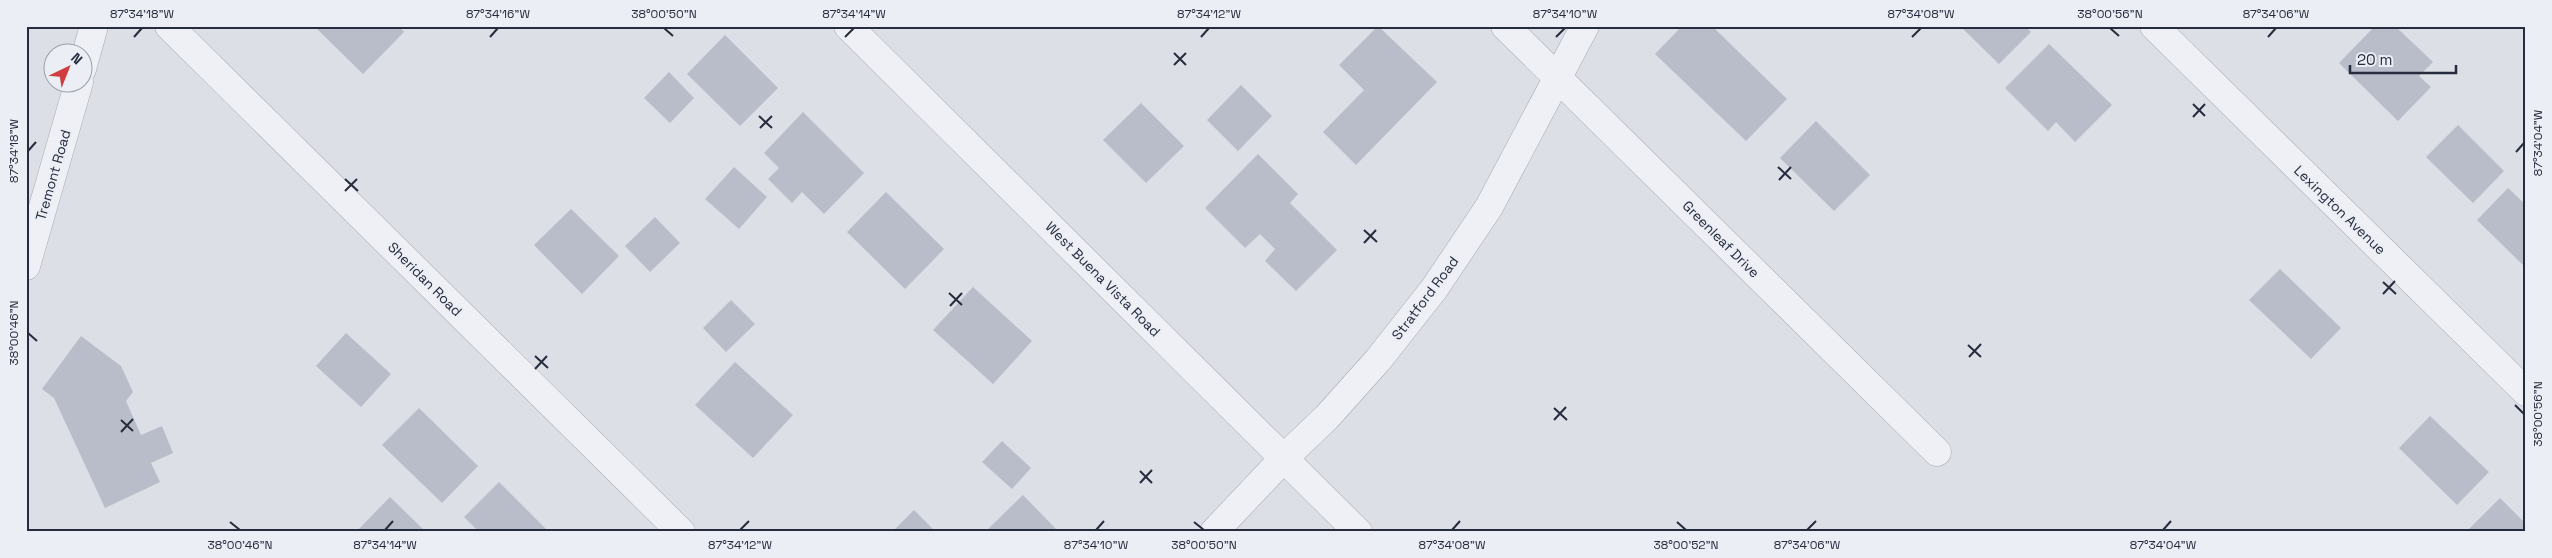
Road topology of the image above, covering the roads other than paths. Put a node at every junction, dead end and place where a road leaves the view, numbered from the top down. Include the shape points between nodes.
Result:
1 (94, 26) edge
2 (169, 26) edge
3 (848, 26) edge
4 (1505, 26) edge
5 (1585, 26) edge
6 (2154, 26) edge
7 (90, 42) edge
8 (1558, 78) junction
9 (76, 92) edge
10 (26, 266) edge
11 (2526, 392) edge
12 (1936, 452) dead end
13 (1284, 458) junction
14 (681, 532) edge
15 (1214, 532) edge
16 (1358, 532) edge

1 - 7 street
2 - 14 street, Sheridan Road
3 - 13 street, West Buena Vista Road
4 - 8 street, Greenleaf Drive
5 - 8 street, Stratford Road
6 - 11 street, Lexington Avenue
8 - 12 street, Greenleaf Drive
8 - 13 street, Stratford Road via 1489,207 1434,289 1378,360 1327,417
9 - 10 street, Tremont Road
13 - 15 street, Stratford Road
13 - 16 street, West Buena Vista Road

